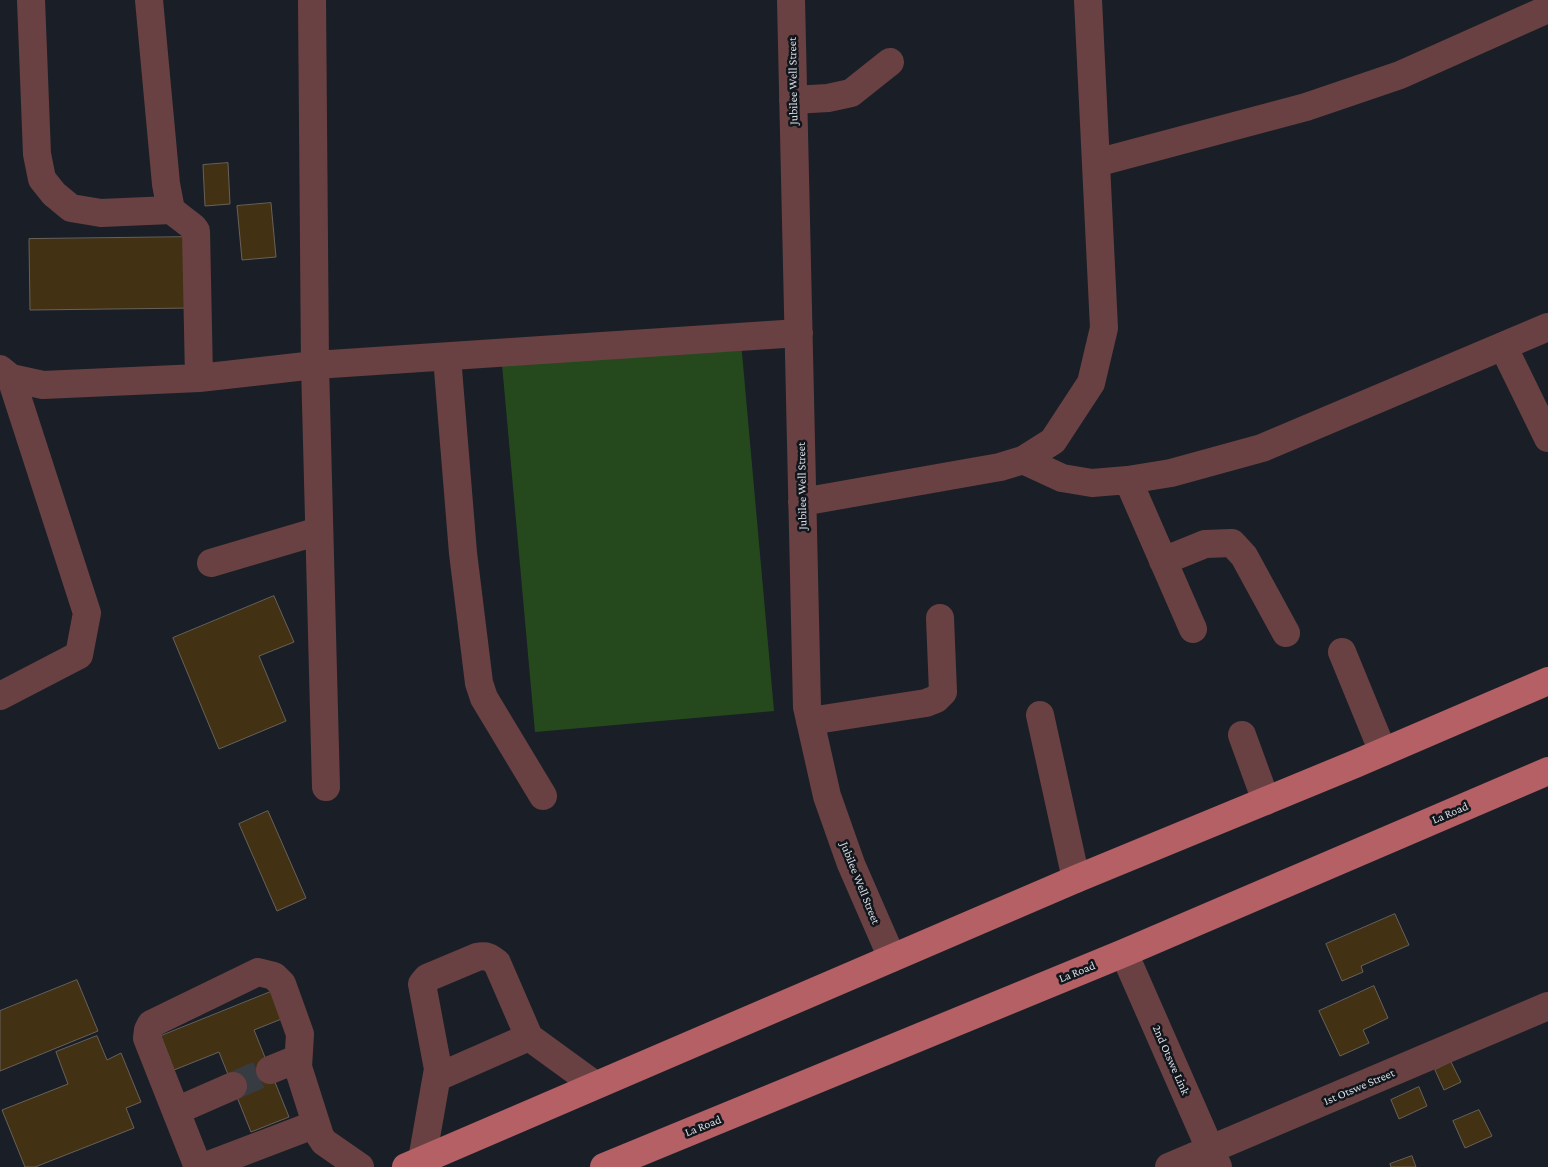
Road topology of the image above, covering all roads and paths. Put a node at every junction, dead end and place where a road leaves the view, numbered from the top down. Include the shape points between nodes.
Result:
1 (31, 0) edge
2 (150, 0) edge
3 (312, 0) edge
4 (791, 0) edge
5 (1088, 0) edge
6 (1548, 9) edge
7 (890, 62) dead end
8 (793, 100) junction
9 (1096, 163) junction
10 (171, 210) junction
11 (1548, 327) edge
12 (799, 332) junction
13 (1503, 346) junction
14 (447, 357) junction
15 (315, 365) junction
16 (5, 373) edge
17 (199, 378) junction
18 (1548, 438) edge
19 (1023, 460) junction
20 (1128, 480) junction
21 (802, 502) junction
22 (319, 531) junction
23 (1163, 561) junction
24 (211, 563) dead end
25 (940, 618) dead end
26 (1192, 629) dead end
27 (1286, 633) dead end
28 (1342, 652) dead end
29 (1548, 681) edge
30 (0, 696) edge
31 (1040, 715) dead end
32 (810, 721) junction
33 (1242, 735) dead end
34 (1383, 752) junction
35 (1548, 771) edge
36 (326, 787) dead end
37 (542, 796) dead end
38 (1266, 801) junction
39 (1076, 879) junction
40 (1124, 953) junction
41 (892, 958) junction
42 (1548, 1006) edge
43 (529, 1037) junction
44 (297, 1059) junction
45 (270, 1070) tunnel mouth
46 (438, 1077) junction
47 (595, 1085) junction
48 (233, 1086) tunnel mouth
49 (176, 1112) junction
50 (316, 1124) junction
51 (1214, 1158) edge
52 (414, 1164) edge
53 (198, 1167) edge
54 (203, 1167) edge
55 (360, 1167) edge
56 (604, 1167) edge
57 (1169, 1167) edge

1 - 10 street via 36,154 42,179 71,208 101,213
2 - 10 street
3 - 15 street
4 - 8 street, Jubilee Well Street
5 - 9 street
6 - 9 street via 1400,75 1306,107
7 - 8 street via 850,93
8 - 12 street, Jubilee Well Street
9 - 19 street via 1104,328 1091,383 1052,441
10 - 17 street via 196,232
11 - 13 street
12 - 14 street
12 - 21 street, Jubilee Well Street
13 - 18 street
13 - 20 street via 1262,448 1171,473
14 - 15 street
14 - 37 street via 462,553 479,683 484,698
15 - 17 street
15 - 22 street
16 - 17 street via 43,385
16 - 30 street via 87,613 79,655
19 - 20 street via 1062,478 1092,483
19 - 21 street
20 - 23 street
21 - 32 street, Jubilee Well Street
22 - 24 street
22 - 36 street
23 - 26 street
23 - 27 street via 1204,544 1232,543 1244,556
25 - 32 street via 942,692 936,699
28 - 34 street
29 - 34 main road
31 - 39 street
32 - 41 street, Jubilee Well Street via 827,796 851,864
33 - 38 street
34 - 38 main road
35 - 40 main road, La Road
38 - 39 main road
39 - 41 main road
40 - 51 street, 2nd Otswe Link
40 - 56 main road, La Road
41 - 47 main road
42 - 51 street, 1st Otswe Street
43 - 46 street
43 - 46 street via 497,963 491,958 477,957 427,978 422,984
43 - 47 street
44 - 45 street
44 - 49 street via 300,1034 282,984 274,976 258,972 151,1024 147,1038
44 - 50 street
46 - 52 street
47 - 52 main road
48 - 49 street
49 - 53 street
50 - 54 street
50 - 55 street via 324,1142
51 - 57 street, 1st Otswe Street

